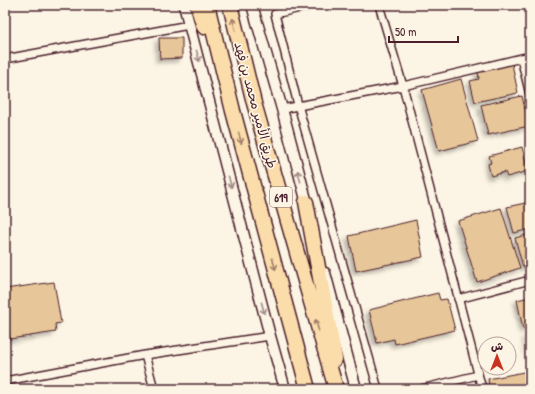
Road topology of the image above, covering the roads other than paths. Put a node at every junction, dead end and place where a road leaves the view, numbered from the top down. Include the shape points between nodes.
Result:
1 (184, 5) edge
2 (196, 5) edge
3 (207, 5) edge
4 (230, 5) edge
5 (252, 5) edge
6 (313, 5) edge
7 (379, 5) edge
8 (189, 25) junction
9 (530, 56) edge
10 (521, 58) junction
11 (5, 59) edge
12 (403, 86) junction
13 (530, 95) edge
14 (298, 105) junction
15 (282, 109) junction
16 (233, 111) junction
17 (306, 202) junction
18 (530, 280) edge
19 (458, 299) junction
20 (270, 336) junction
21 (145, 355) junction
22 (477, 371) edge
23 (477, 375) edge
24 (478, 376) edge
25 (5, 381) edge
26 (154, 389) edge
27 (285, 389) edge
28 (306, 389) edge
29 (336, 389) edge
30 (341, 389) edge
31 (356, 389) edge
32 (378, 389) edge
33 (421, 389) edge
34 (482, 389) edge

1 - 8 main road
2 - 16 highway
3 - 16 highway, طريق الأمير محمد بن فهد / 619
29 -> 4 highway, طريق الأمير محمد بن فهد / 619 via 254,103
5 - 15 main road
6 - 14 street via 275,14
7 - 12 street
8 - 11 street
8 -> 20 main road
9 - 10 street
10 - 12 street
10 - 13 street
12 - 14 street
12 - 19 street
14 - 15 street
14 - 32 street
17 -> 15 main road
16 -> 28 highway, طريق الأمير محمد بن فهد / 619
17 - 30 highway
17 - 31 main road
18 - 19 street
19 - 22 street
20 - 21 street
20 - 27 main road
21 - 25 street
21 - 26 street
23 - 33 street
24 - 34 street

